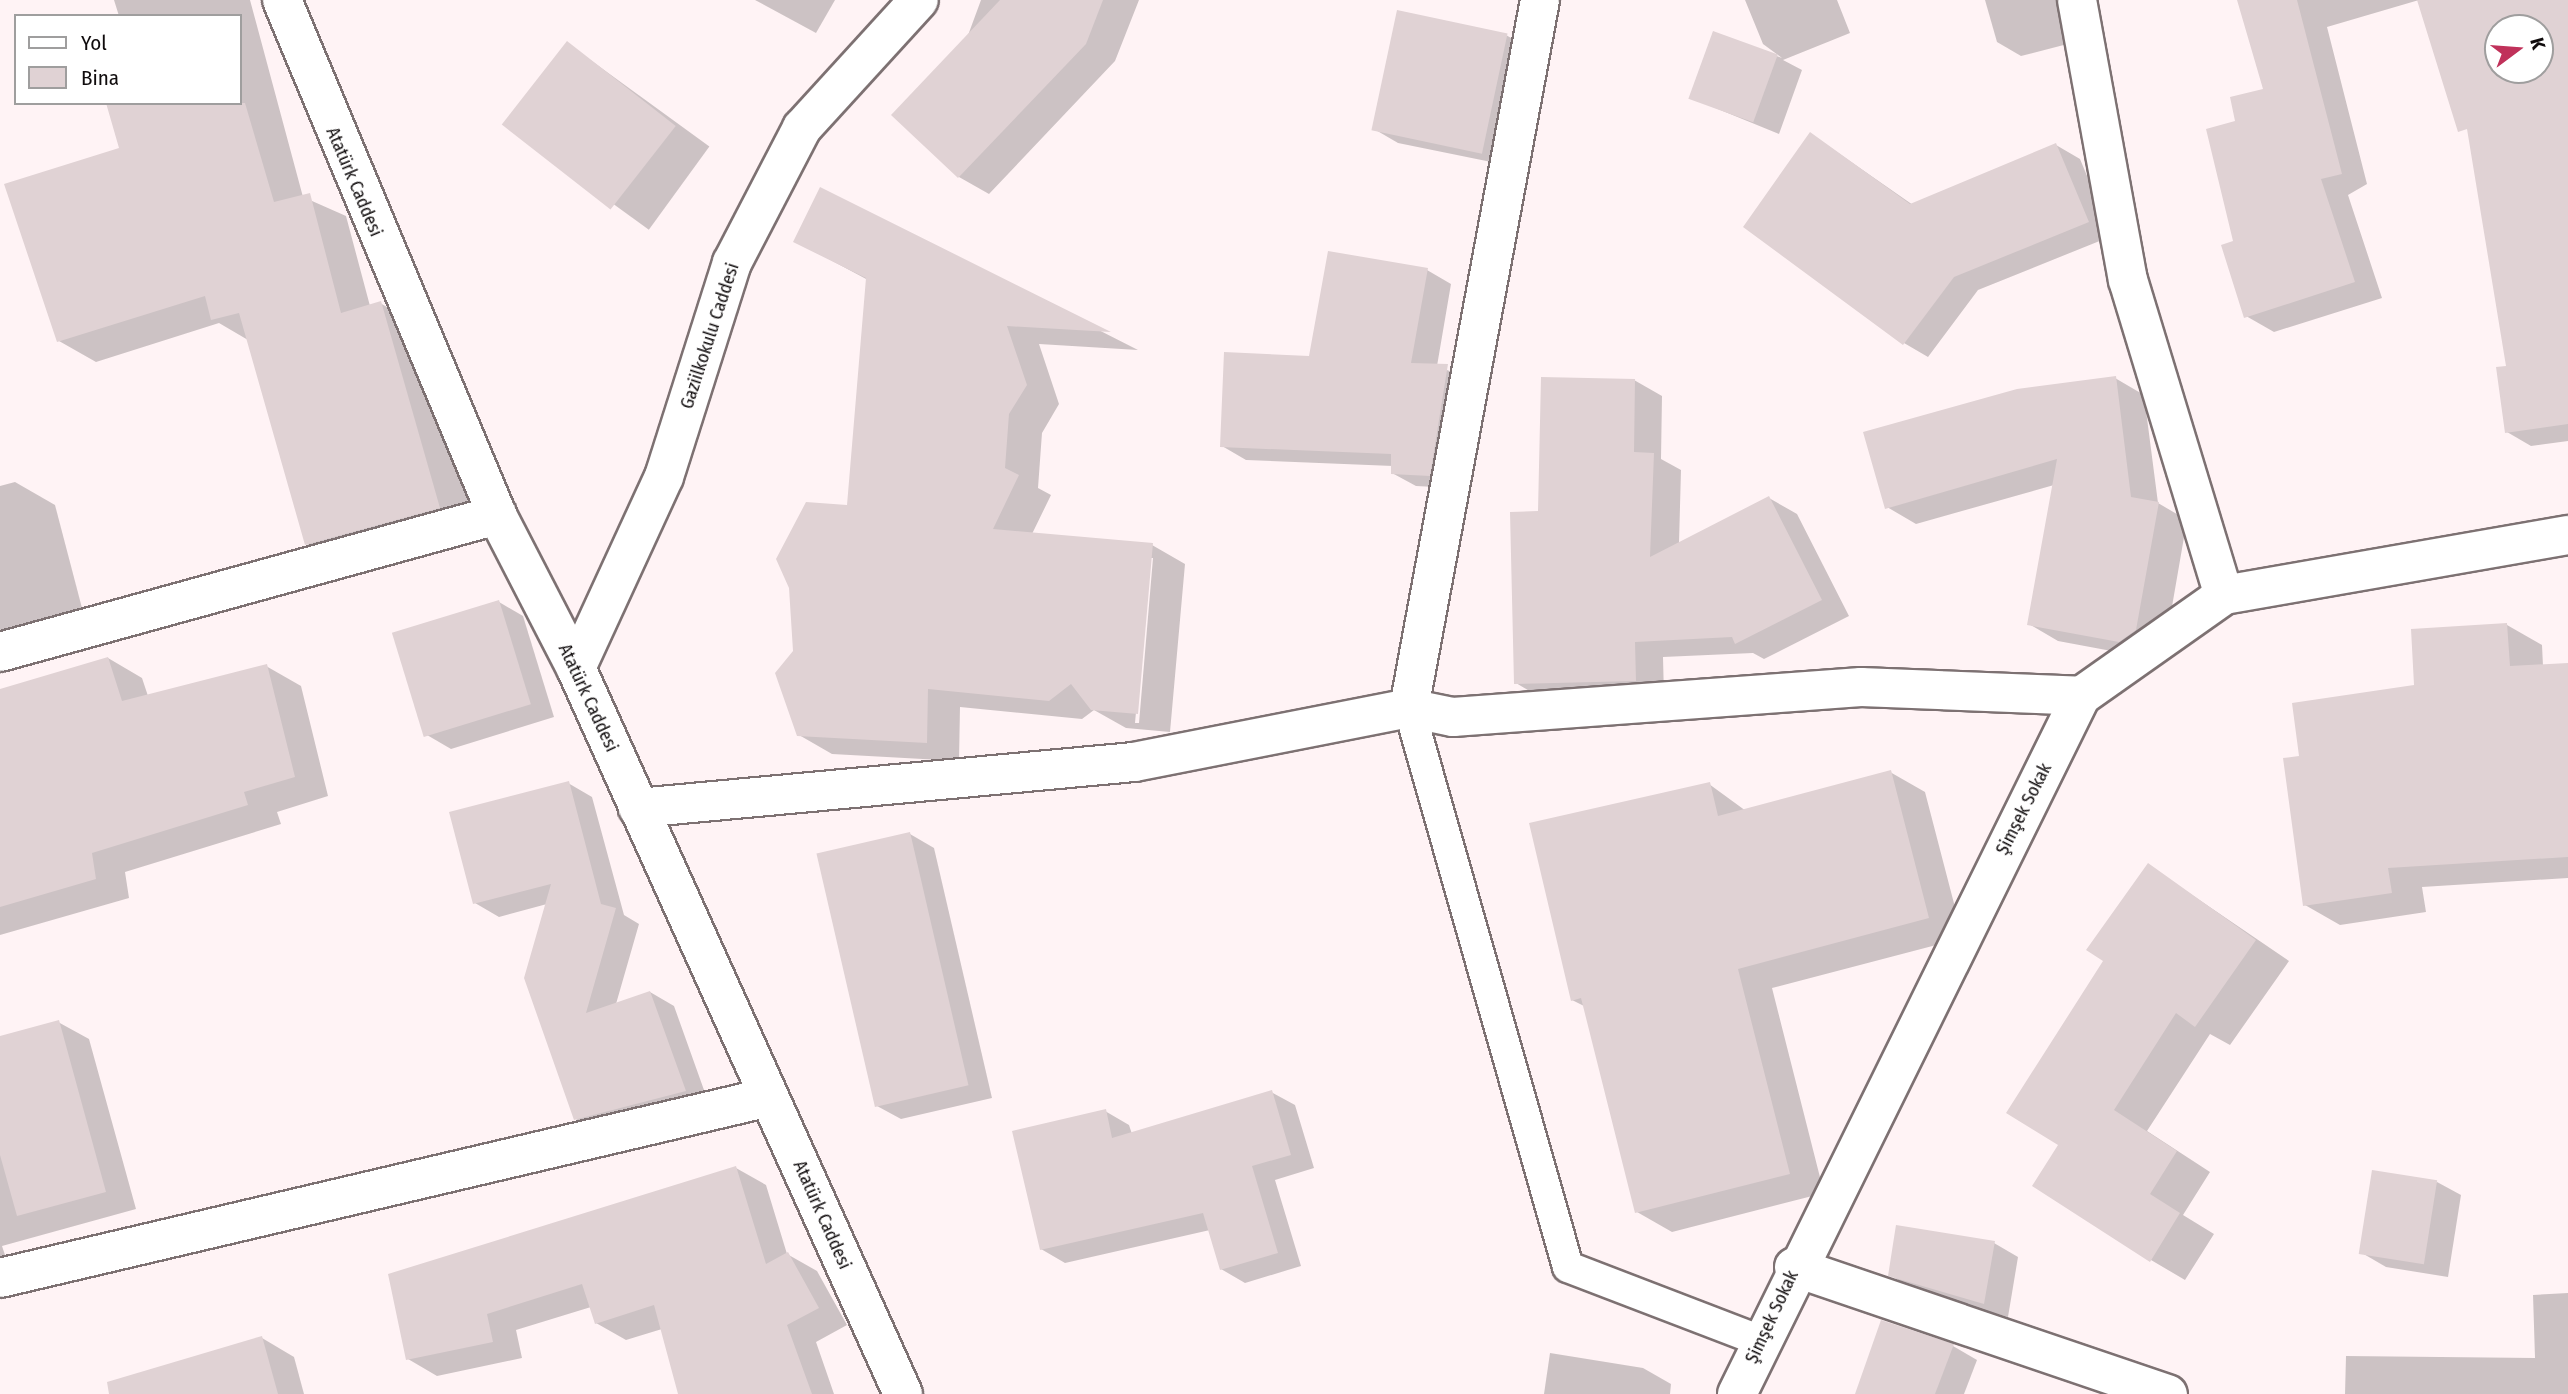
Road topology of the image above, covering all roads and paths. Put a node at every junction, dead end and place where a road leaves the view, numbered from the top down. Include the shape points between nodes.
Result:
1 (282, 0) edge
2 (919, 0) edge
3 (1540, 0) edge
4 (2077, 0) edge
5 (497, 516) junction
6 (2568, 535) edge
7 (2224, 594) junction
8 (0, 652) edge
9 (576, 668) junction
10 (2081, 696) junction
11 (1409, 708) junction
12 (638, 808) junction
13 (769, 1097) junction
14 (1794, 1267) junction
15 (0, 1278) edge
16 (1760, 1341) junction
17 (903, 1394) edge
18 (1737, 1394) edge
19 (2168, 1394) edge

1 - 5 street, Atatürk Caddesi
2 - 9 street, Gaziilkokulu Caddesi via 802,128 732,263 664,477
3 - 11 street
4 - 7 street via 2128,280
5 - 8 street
5 - 9 street, Atatürk Caddesi
6 - 7 street, Şimşek Sokak
7 - 10 street, Şimşek Sokak
9 - 12 street, Atatürk Caddesi
10 - 11 street via 1861,687 1454,716
10 - 14 street, Şimşek Sokak
11 - 12 street via 1134,762
11 - 16 lane via 1568,1266
12 - 13 street, Atatürk Caddesi
13 - 15 street
13 - 17 street, Atatürk Caddesi
14 - 16 street, Şimşek Sokak
14 - 19 street
16 - 18 street, Şimşek Sokak

